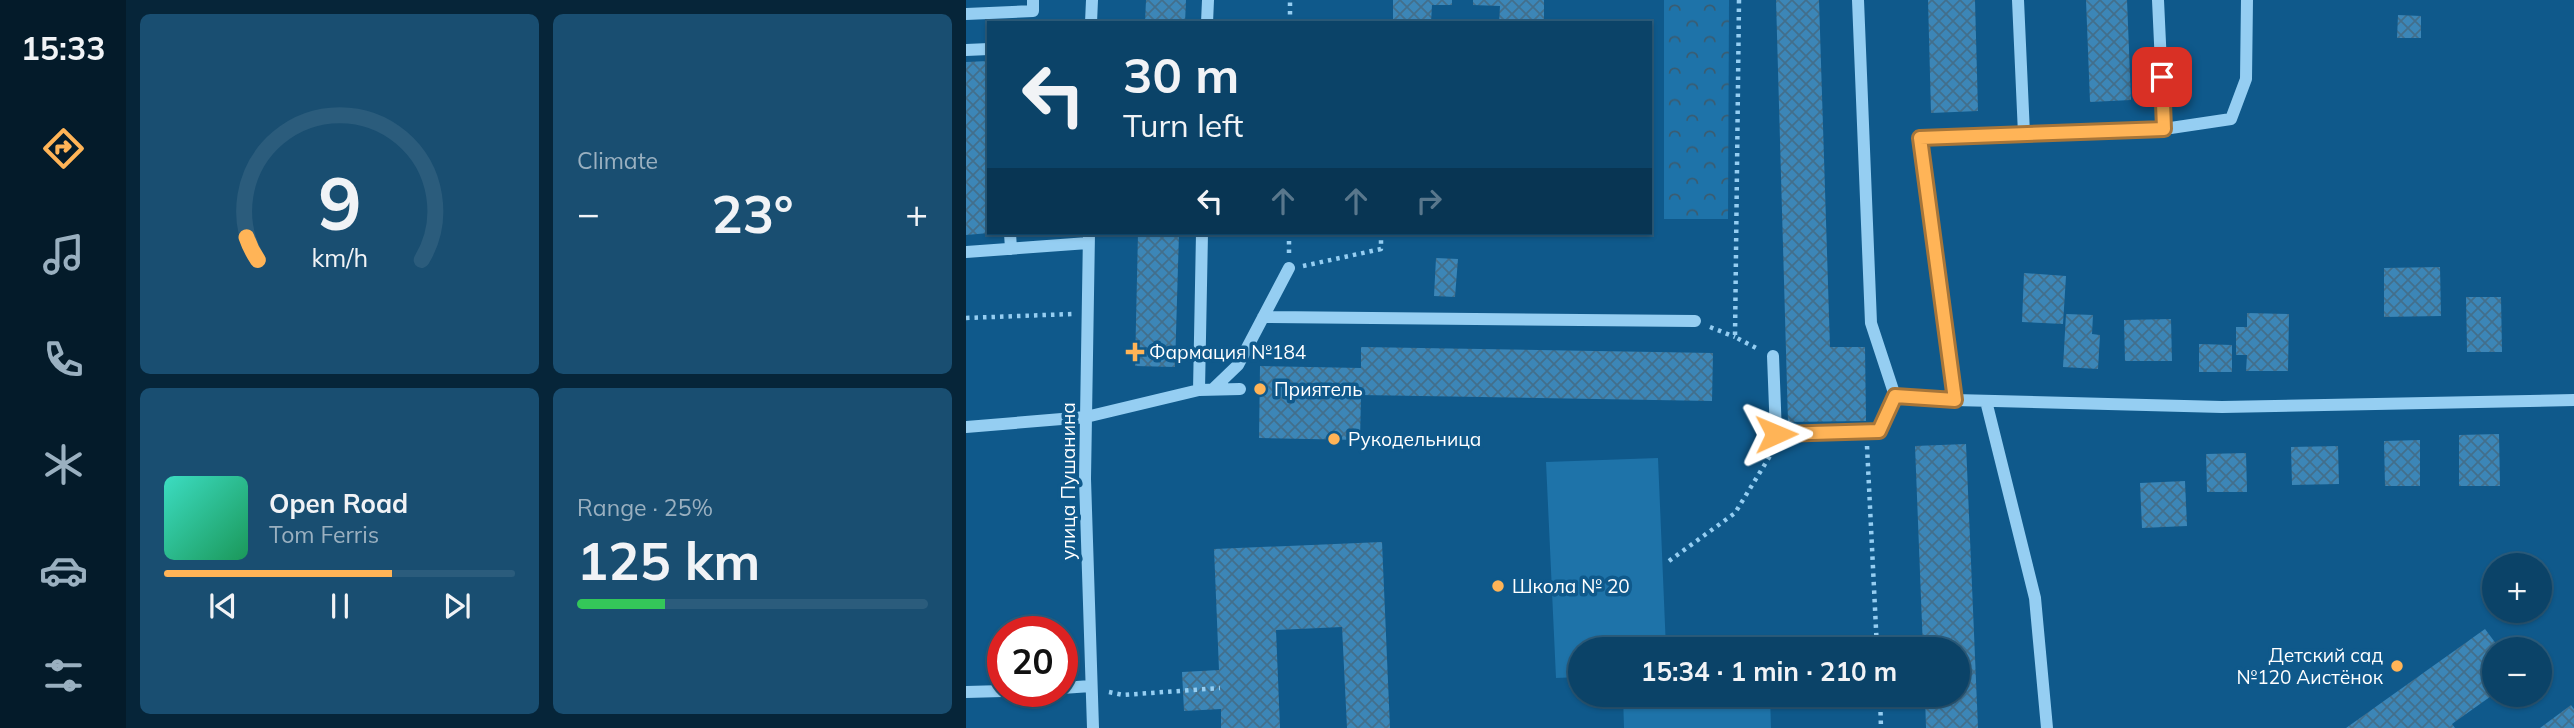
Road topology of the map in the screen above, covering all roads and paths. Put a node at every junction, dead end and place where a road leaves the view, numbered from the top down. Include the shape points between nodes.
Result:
1 (1033, 0) edge
2 (1091, 0) edge
3 (1208, 0) edge
4 (1290, 0) edge
5 (1739, 0) edge
6 (1858, 0) edge
7 (2018, 0) edge
8 (2158, 0) edge
9 (2247, 0) edge
10 (966, 14) edge
11 (1091, 21) edge
12 (1207, 21) edge
13 (1290, 21) edge
14 (987, 48) edge
15 (966, 50) edge
16 (2164, 129) junction
17 (2024, 134) junction
18 (1010, 235) edge
19 (1202, 235) edge
20 (1381, 235) edge
21 (1088, 238) edge
22 (1011, 249) junction
23 (966, 252) edge
24 (1289, 268) joint
25 (1087, 314) junction
26 (1263, 317) junction
27 (966, 318) edge
28 (1695, 321) joint
29 (1735, 337) junction
30 (1773, 356) joint
31 (1213, 389) junction
32 (1240, 389) dead end
33 (1199, 390) junction
34 (1895, 396) junction
35 (1955, 400) junction
36 (2574, 400) edge
37 (1986, 401) junction
38 (1086, 417) junction
39 (966, 427) edge
40 (1776, 434) junction
41 (1867, 442) dead end
42 (1669, 561) dead end
43 (1876, 637) edge
44 (1091, 686) junction
45 (1078, 687) edge
46 (1220, 688) dead end
47 (987, 691) edge
48 (966, 692) edge
49 (1880, 707) edge
50 (1093, 728) edge
51 (1881, 728) edge
52 (2047, 728) edge

1 - 10 street via 1033,11
2 - 11 street
3 - 12 street
4 - 13 path
5 - 29 path
6 - 34 street via 1871,323
7 - 17 street
8 - 16 street
9 - 16 street via 2246,79 2231,119
14 - 15 street
16 - 17 street
17 - 35 street via 1920,138
18 - 22 street
19 - 33 street
20 - 24 path via 1381,249
21 - 22 street
21 - 25 street, улица Пушанина
22 - 23 street
24 - 26 street
25 - 27 path
25 - 38 street, улица Пушанина
26 - 28 street
26 - 31 street via 1238,365
28 - 29 path
29 - 30 path
30 - 40 street
31 - 32 street
31 - 33 street
33 - 38 street
34 - 35 street
34 - 40 street via 1879,431
35 - 37 street
36 - 37 street via 2222,407
37 - 52 street via 2035,598
38 - 39 street
38 - 44 street, улица Пушанина
40 - 42 path via 1777,445 1735,513
41 - 43 path
44 - 45 street
44 - 46 path via 1123,695
44 - 50 street, улица Пушанина
47 - 48 street
49 - 51 path

